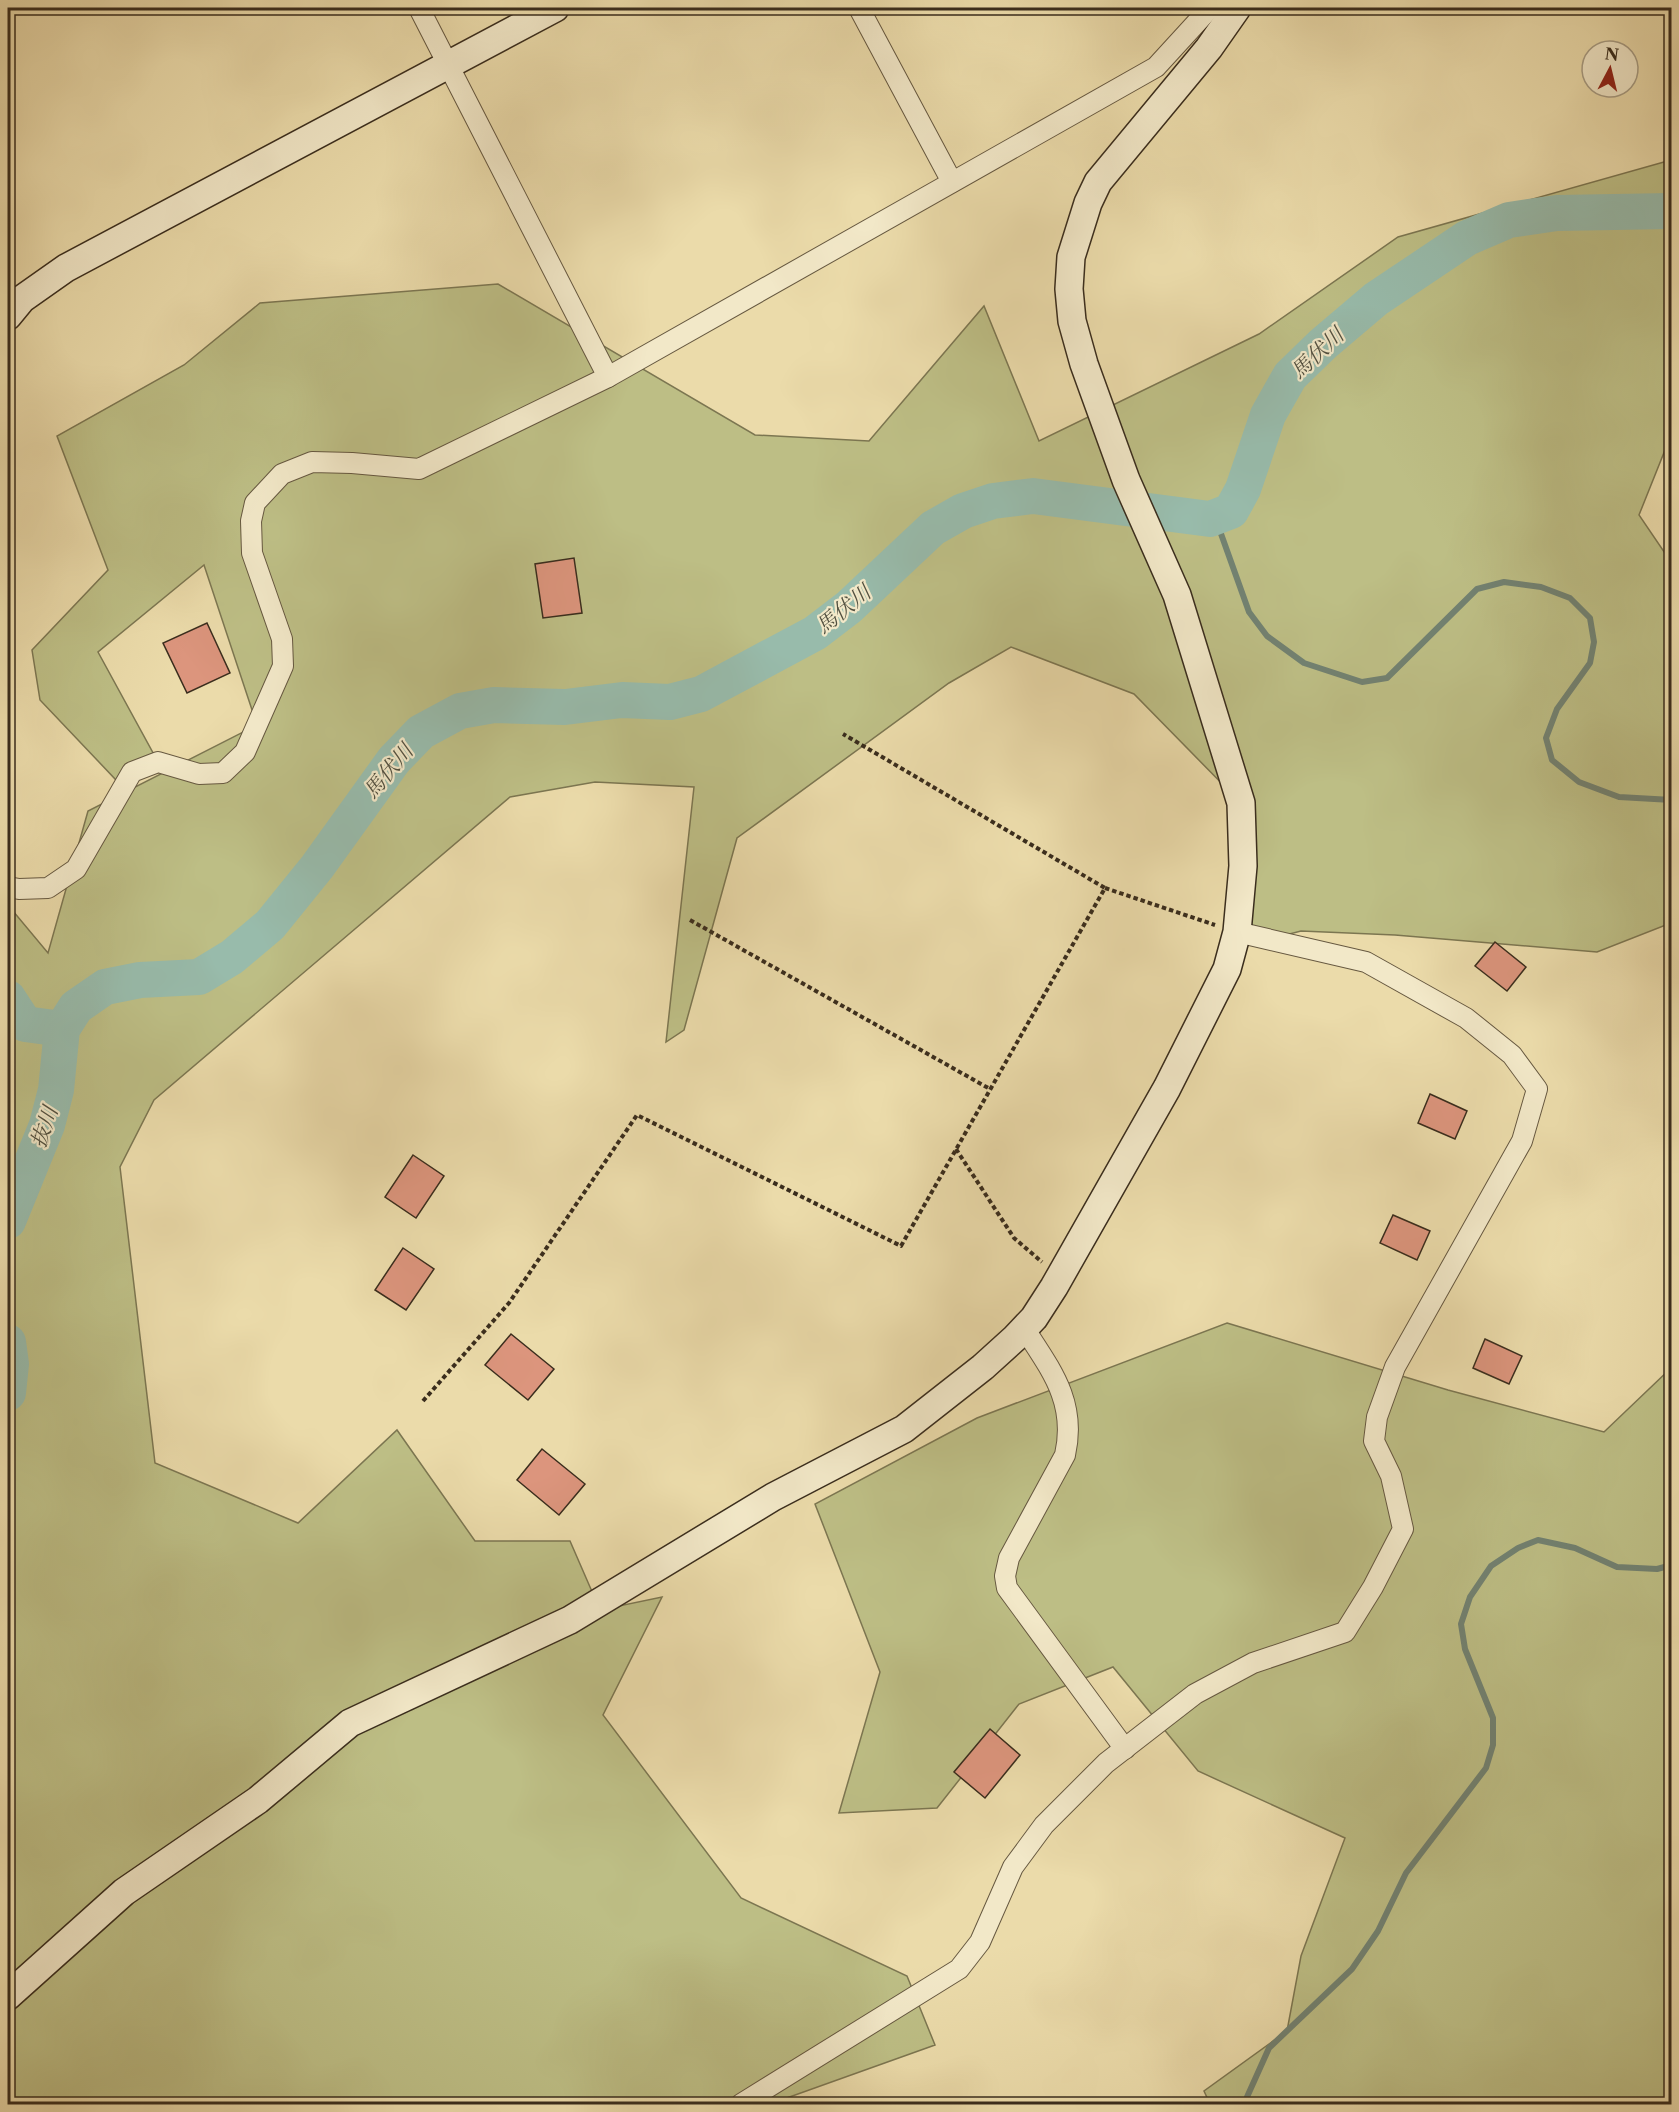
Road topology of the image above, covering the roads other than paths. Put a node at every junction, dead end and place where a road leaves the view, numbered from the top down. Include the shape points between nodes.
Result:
1 (419, 8) edge
2 (555, 8) edge
3 (859, 8) edge
4 (1210, 8) edge
5 (1237, 8) edge
6 (449, 64) junction
7 (952, 182) junction
8 (8, 316) edge
9 (608, 377) junction
10 (8, 886) edge
11 (1238, 932) junction
12 (1024, 1328) junction
13 (1125, 1749) junction
14 (8, 1996) edge
15 (741, 2104) edge

1 - 6 street
2 - 6 street
3 - 7 street
4 - 7 street via 1156,67
5 - 11 street via 1209,48 1098,182 1071,258 1069,289 1072,321 1084,364 1126,480 1177,595 1241,803 1243,866
6 - 8 street via 66,268 22,299
6 - 9 street
7 - 9 street
9 - 10 street via 419,469 312,462 282,474 255,503 251,521 252,554 282,639 283,666 245,752 223,773 199,774 158,762 132,772 76,869 48,888
11 - 12 street via 1227,969 1167,1088 1059,1277
11 - 13 street via 1366,962 1466,1018 1512,1055 1537,1089 1522,1141 1395,1367 1377,1417 1374,1441 1391,1476 1402,1529 1345,1632 1243,1668 1195,1694
12 - 13 street via 1058,1382 1069,1416 1069,1437 1065,1455 1009,1558 1007,1588
12 - 14 street via 983,1367 904,1429 773,1497 570,1620 350,1723 258,1800 124,1892
13 - 15 street via 1044,1825 1013,1867 980,1942 959,1969

